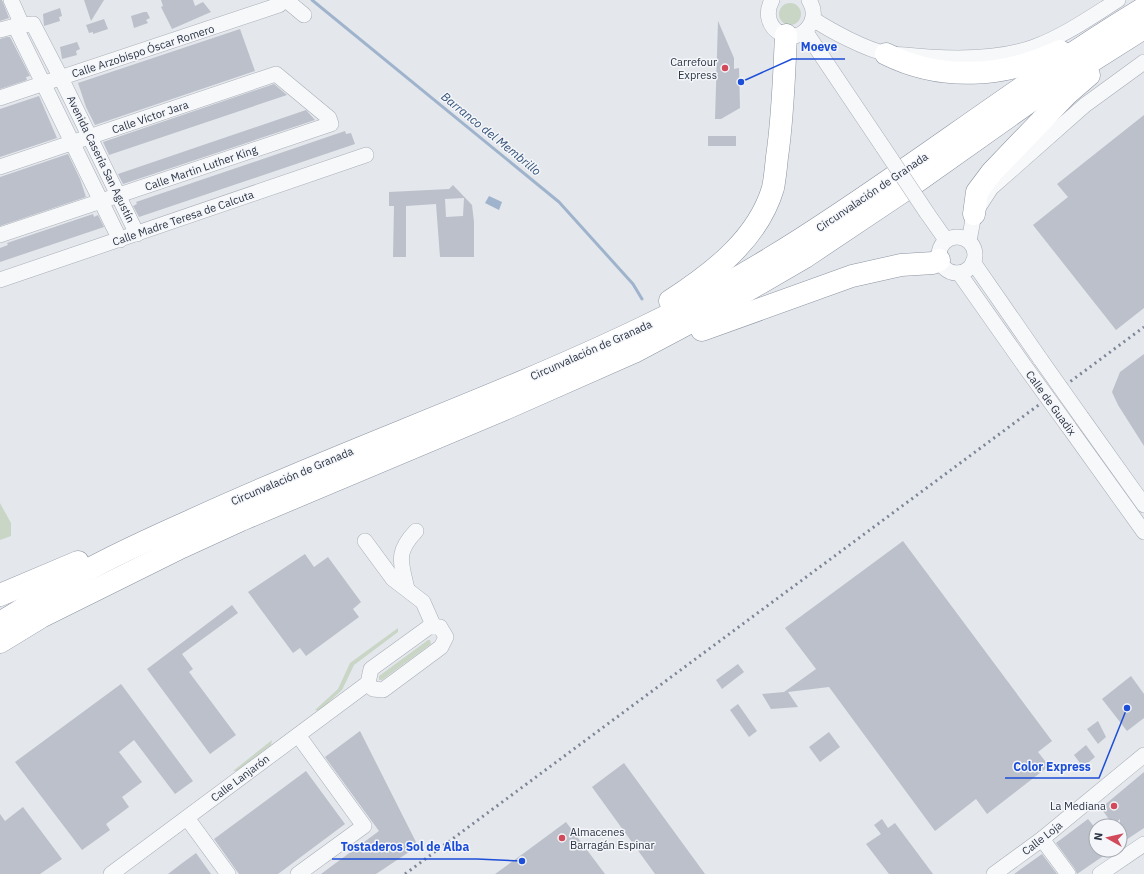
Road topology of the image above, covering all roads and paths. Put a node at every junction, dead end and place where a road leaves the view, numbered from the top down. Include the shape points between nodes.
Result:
1 (11, 0) edge
2 (285, 0) edge
3 (810, 0) edge
4 (1118, 0) edge
5 (770, 2) edge
6 (1144, 8) edge
7 (304, 15) dead end
8 (19, 25) junction
9 (1144, 28) edge
10 (801, 29) junction
11 (0, 30) edge
12 (1144, 33) edge
13 (1086, 44) junction
14 (886, 54) junction
15 (1144, 62) edge
16 (53, 63) junction
17 (37, 70) junction
18 (276, 74) joint
19 (61, 78) junction
20 (44, 84) junction
21 (0, 98) edge
22 (91, 138) junction
23 (73, 143) junction
24 (366, 156) dead end
25 (0, 167) edge
26 (119, 196) junction
27 (102, 201) junction
28 (974, 214) junction
29 (137, 234) junction
30 (0, 235) edge
31 (120, 240) junction
32 (969, 241) junction
33 (943, 250) junction
34 (973, 262) junction
35 (959, 273) junction
36 (0, 280) edge
37 (634, 352) junction
38 (517, 383) junction
39 (1144, 505) edge
40 (416, 531) dead end
41 (1144, 532) edge
42 (365, 541) dead end
43 (110, 558) junction
44 (59, 587) junction
45 (407, 589) junction
46 (0, 595) edge
47 (0, 612) edge
48 (41, 617) junction
49 (0, 623) edge
50 (434, 627) junction
51 (0, 642) edge
52 (0, 651) edge
53 (370, 686) junction
54 (303, 742) junction
55 (1144, 755) edge
56 (189, 821) junction
57 (1042, 840) junction
58 (1144, 844) edge
59 (111, 874) edge
60 (124, 874) edge
61 (228, 874) edge
62 (298, 874) edge
63 (994, 874) edge
64 (1068, 874) edge
65 (1100, 874) edge

1 - 8 street, Avenida Casería San Agustín
2 - 7 street
2 - 19 street, Calle Arzobispo Óscar Romero via 279,5
3 - 10 street via 812,7
4 - 14 street via 1058,37 1033,48 1012,53 938,58
5 - 10 street via 768,17 773,27
6 - 13 highway, Circunvalación de Granada
8 - 11 street
8 - 16 street, Avenida Casería San Agustín via 33,24
8 - 17 street, Avenida Casería San Agustín
9 - 37 highway, Circunvalación de Granada via 1049,88 805,257
10 - 14 street via 849,39
10 - 33 street, bridge via 928,213
10 - 38 highway via 773,188 760,217 743,241 725,261 690,288 602,337 539,366
12 - 28 highway via 1139,40 1067,94 1013,148 978,192
13 - 14 highway via 1063,49 1023,66 987,73 963,73 917,66
13 - 38 highway, Circunvalación de Granada via 886,183 766,262 643,328
15 - 28 street via 1085,105 1026,155 991,188
16 - 17 street
16 - 19 street, Avenida Casería San Agustín
17 - 20 street, Avenida Casería San Agustín
18 - 22 street, Calle Víctor Jara
18 - 26 street, Calle Martin Luther King via 329,118 331,124
19 - 20 street, Calle Arzobispo Óscar Romero
19 - 22 street, Avenida Casería San Agustín
20 - 21 street, Calle Arzobispo Óscar Romero
20 - 23 street, Avenida Casería San Agustín
22 - 23 street, Calle Víctor Jara
22 - 26 street, Avenida Casería San Agustín
23 - 25 street, Calle Víctor Jara
23 - 27 street, Avenida Casería San Agustín
24 - 29 street, Calle Madre Teresa de Calcuta
26 - 27 street, Calle Martin Luther King
26 - 29 street, Avenida Casería San Agustín
27 - 30 street, Calle Martin Luther King
27 - 31 street, Avenida Casería San Agustín
28 - 32 street
29 - 31 street, Calle Madre Teresa de Calcuta
31 - 36 street, Calle Madre Teresa de Calcuta
32 - 33 street via 955,236
32 - 34 street via 974,251
33 - 35 street via 941,264 949,271
33 - 37 highway via 933,263 901,265 852,276 739,315 657,348
34 - 35 street via 970,267
34 - 39 street, Calle de Guadix, bridge
35 - 41 street, Calle de Guadix, bridge
37 - 48 highway, Circunvalación de Granada via 240,520
38 - 43 highway, Circunvalación de Granada via 262,487
40 - 45 street via 404,544 400,559
42 - 45 street via 393,579
43 - 44 highway, Circunvalación de Granada
43 - 46 highway via 79,562
44 - 47 highway via 38,591
44 - 49 highway, Circunvalación de Granada
45 - 50 street via 423,602
48 - 51 highway, Circunvalación de Granada
48 - 52 highway via 26,634
50 - 53 street, Calle Lanjarón via 429,627 371,669
50 - 53 street, Calle Lanjarón via 440,627 446,637 441,648 383,690
53 - 54 street, Calle Lanjarón
53 - 56 street, Calle Lanjarón
54 - 56 street, Calle Lanjarón
54 - 62 street via 364,826
55 - 57 street, Calle Loja
56 - 59 street, Calle Lanjarón
56 - 60 street, Calle Lanjarón
56 - 61 street
57 - 63 street, Calle Loja
57 - 64 street
58 - 65 street

